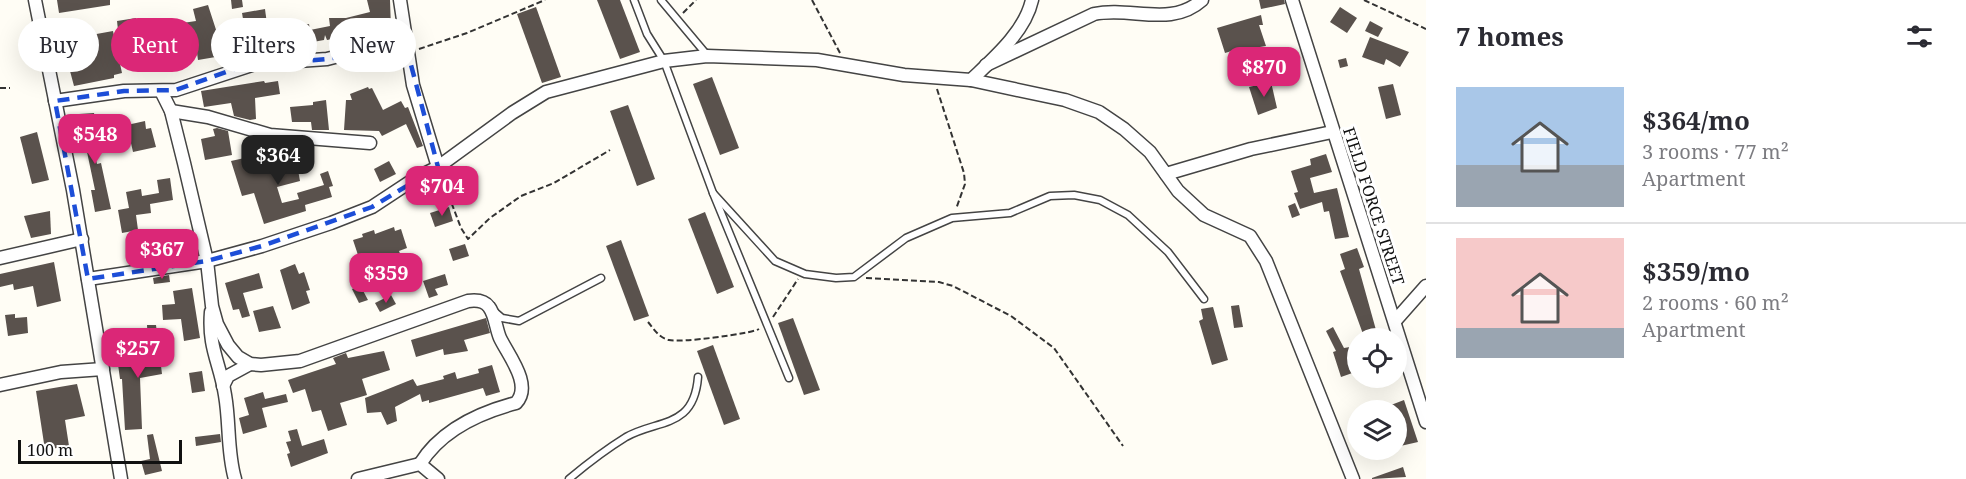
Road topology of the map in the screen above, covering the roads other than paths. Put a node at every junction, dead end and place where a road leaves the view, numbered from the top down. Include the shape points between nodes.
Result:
1 (35, 0) edge
2 (400, 0) edge
3 (634, 0) edge
4 (661, 0) edge
5 (1032, 0) edge
6 (1202, 0) edge
7 (1292, 0) edge
8 (403, 18) edge
9 (707, 56) junction
10 (329, 58) edge
11 (663, 61) junction
12 (986, 65) junction
13 (412, 72) edge
14 (970, 80) junction
15 (161, 91) junction
16 (55, 101) junction
17 (171, 111) junction
18 (1332, 132) junction
19 (370, 142) dead end
20 (438, 167) junction
21 (1166, 174) junction
22 (712, 193) junction
23 (81, 239) junction
24 (0, 258) edge
25 (207, 261) junction
26 (601, 278) dead end
27 (88, 279) junction
28 (1426, 286) edge
29 (1204, 299) dead end
30 (212, 306) junction
31 (490, 307) junction
32 (1395, 321) junction
33 (250, 364) junction
34 (103, 369) junction
35 (698, 377) dead end
36 (789, 378) dead end
37 (0, 385) edge
38 (223, 386) junction
39 (1426, 422) edge
40 (420, 464) junction
41 (121, 479) edge
42 (235, 479) edge
43 (358, 479) edge
44 (438, 479) edge
45 (569, 479) edge
46 (1353, 479) edge

1 - 16 street
2 - 8 street
3 - 11 lane
4 - 9 lane
5 - 12 street via 1014,34
6 - 12 street via 1194,8 1175,15 1113,11 1094,14
7 - 18 street, FIELD FORCE STREET
9 - 11 street
9 - 14 street via 845,63 904,75
10 - 15 street via 255,64 194,86
11 - 20 street via 546,92
11 - 22 lane
12 - 14 street
13 - 20 street
14 - 21 street via 1065,100 1099,112 1150,152
15 - 16 street via 124,91
15 - 17 street
16 - 23 street
17 - 19 street via 270,135
17 - 25 street
18 - 21 street via 1251,149
18 - 32 street, FIELD FORCE STREET
20 - 25 street via 372,207
21 - 46 street via 1204,215 1250,236 1259,248
22 - 29 lane via 769,256 789,268 836,278 854,277 906,238 952,218 1010,213 1050,196 1100,200 1128,214 1168,252
22 - 36 lane
23 - 24 street
23 - 27 street
25 - 27 street
25 - 30 street
26 - 31 lane via 519,321 502,318
27 - 34 street
28 - 32 street
30 - 33 street via 228,345
30 - 38 street via 209,333
31 - 33 street via 481,301 468,301 300,361
31 - 40 street via 500,338 516,365 519,399 453,430 436,442
32 - 39 street, FIELD FORCE STREET
33 - 38 street via 228,376
34 - 37 street via 61,372
34 - 41 street
35 - 45 lane via 690,404 677,418 626,437 596,454
38 - 42 street
40 - 43 street
40 - 44 street

